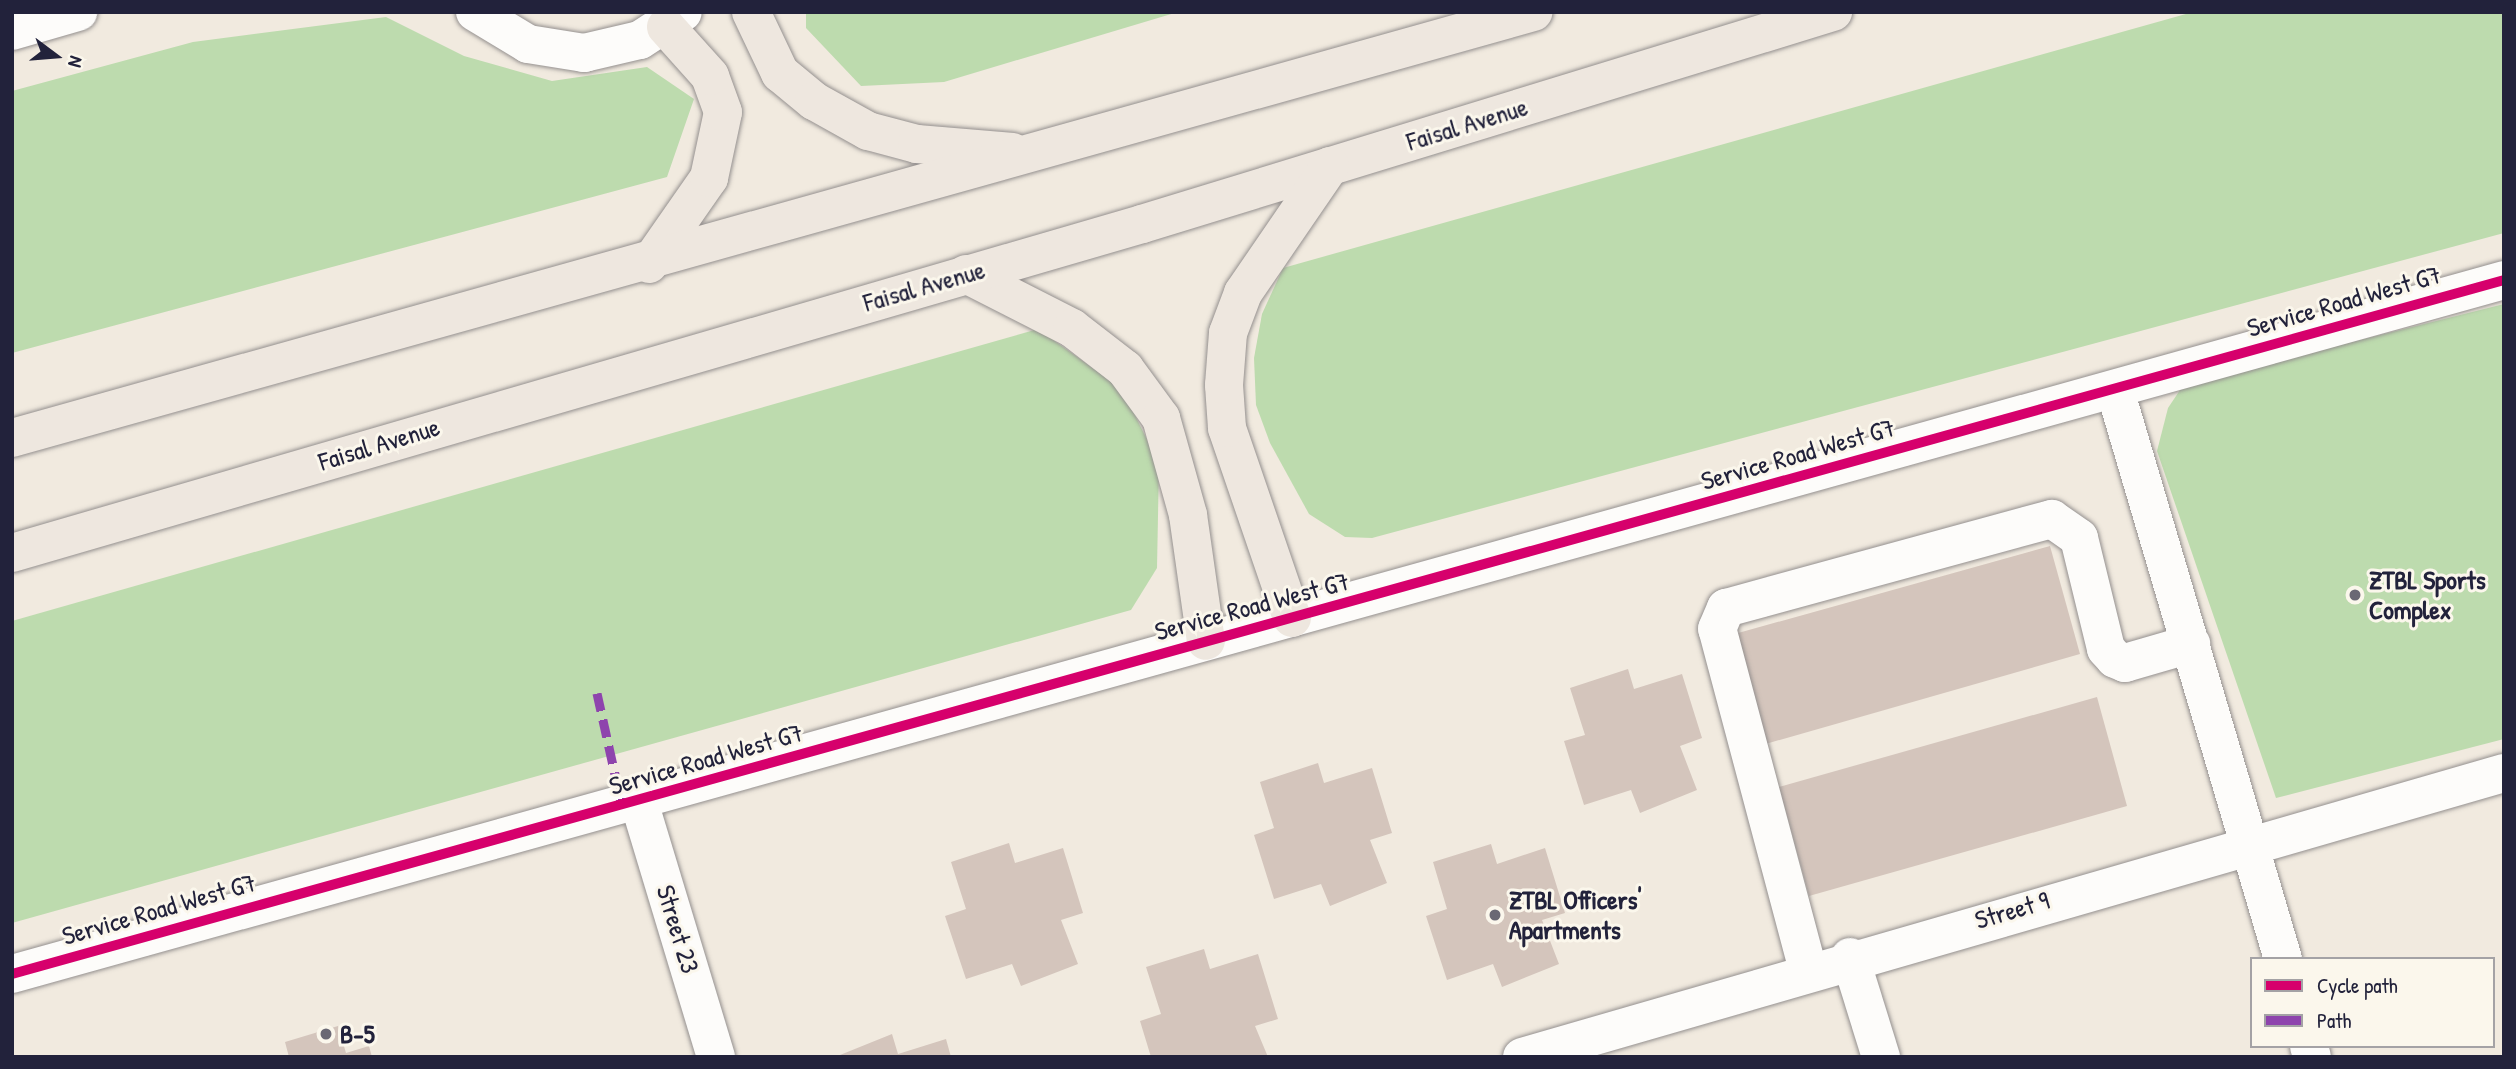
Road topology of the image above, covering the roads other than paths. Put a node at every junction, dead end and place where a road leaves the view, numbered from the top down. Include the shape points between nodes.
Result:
1 (78, 12) edge
2 (475, 12) edge
3 (751, 12) edge
4 (1534, 12) edge
5 (1833, 12) edge
6 (675, 19) edge
7 (12, 31) edge
8 (1045, 153) junction
9 (1330, 166) junction
10 (649, 264) junction
11 (966, 274) junction
12 (2504, 280) edge
13 (2115, 390) junction
14 (12, 438) edge
15 (12, 553) edge
16 (1292, 618) junction
17 (1206, 641) junction
18 (2191, 644) junction
19 (2504, 773) edge
20 (639, 802) junction
21 (2249, 842) junction
22 (1850, 957) junction
23 (2282, 957) edge
24 (1808, 970) junction
25 (12, 974) edge
26 (716, 1057) edge
27 (1522, 1057) edge
28 (1881, 1057) edge

1 - 7 street
2 - 6 street via 501,32 555,51 613,49
3 - 8 main road via 780,73 868,131 970,151
4 - 8 main road
5 - 9 main road, Faisal Avenue
6 - 10 main road via 710,76 723,112 709,178
8 - 10 main road
9 - 11 main road, Faisal Avenue
9 - 16 main road via 1243,293 1228,333 1227,428
10 - 14 main road
11 - 15 main road, Faisal Avenue
11 - 17 main road via 1072,328 1125,369 1161,418 1188,515
12 - 13 street, Service Road West G7
13 - 16 street, Service Road West G7
13 - 18 street
16 - 17 street, Service Road West G7
17 - 20 street, Service Road West G7
18 - 21 street
18 - 24 street via 2124,663 2115,659 2106,649 2079,538 2052,519 1726,608 1717,629
19 - 21 street, Street 9
20 - 25 street, Service Road West G7
20 - 26 street, Street 23
21 - 22 street, Street 9
21 - 23 street
22 - 24 street, Street 9
22 - 28 street
24 - 27 street, Street 9

